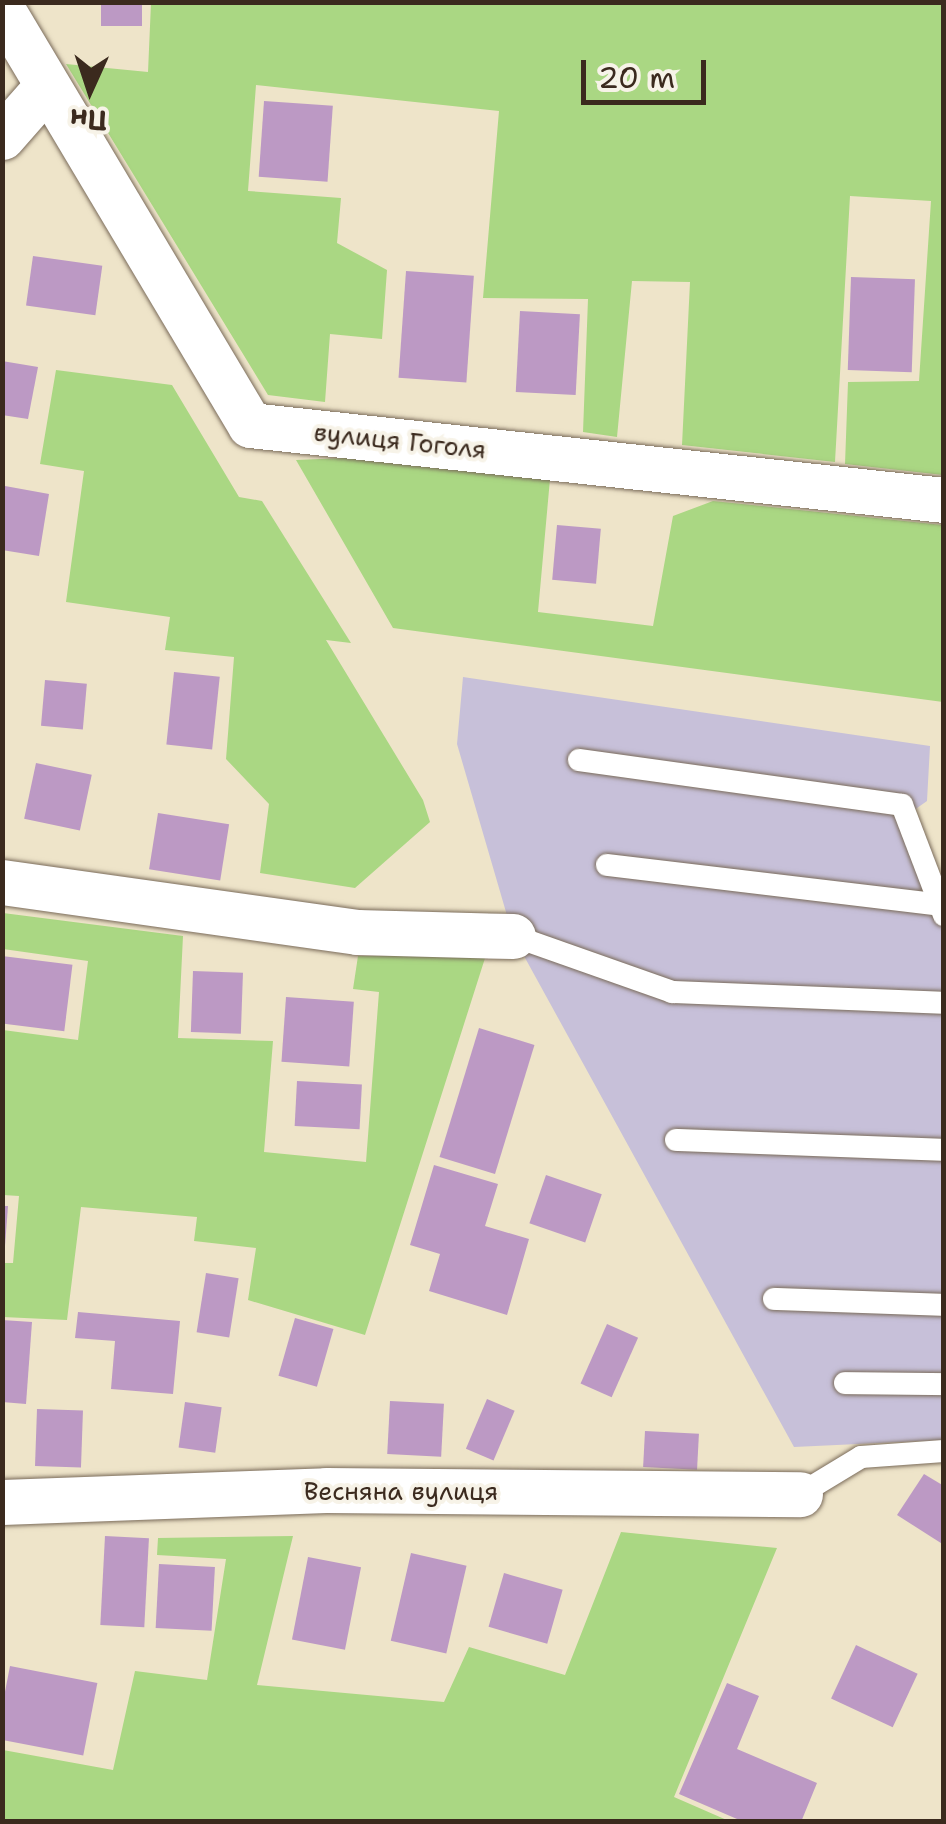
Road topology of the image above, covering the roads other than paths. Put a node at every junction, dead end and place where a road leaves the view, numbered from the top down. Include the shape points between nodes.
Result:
1 (2, 9) edge
2 (47, 86) junction
3 (2, 137) edge
4 (944, 500) edge
5 (579, 760) dead end
6 (607, 865) dead end
7 (2, 882) edge
8 (942, 910) edge
9 (522, 939) joint
10 (944, 1003) edge
11 (676, 1140) dead end
12 (944, 1150) edge
13 (774, 1299) dead end
14 (944, 1305) edge
15 (845, 1383) dead end
16 (944, 1384) edge
17 (944, 1451) edge
18 (800, 1494) joint
19 (2, 1502) edge

1 - 2 street, вулиця Гоголя
2 - 3 street
2 - 4 street, вулиця Гоголя via 250,425
5 - 8 lane via 902,805
6 - 8 lane
7 - 9 street via 358,932
9 - 10 lane via 672,992
11 - 12 lane
13 - 14 lane
15 - 16 lane
17 - 18 lane via 861,1457
18 - 19 street, Весняна вулиця via 326,1490

